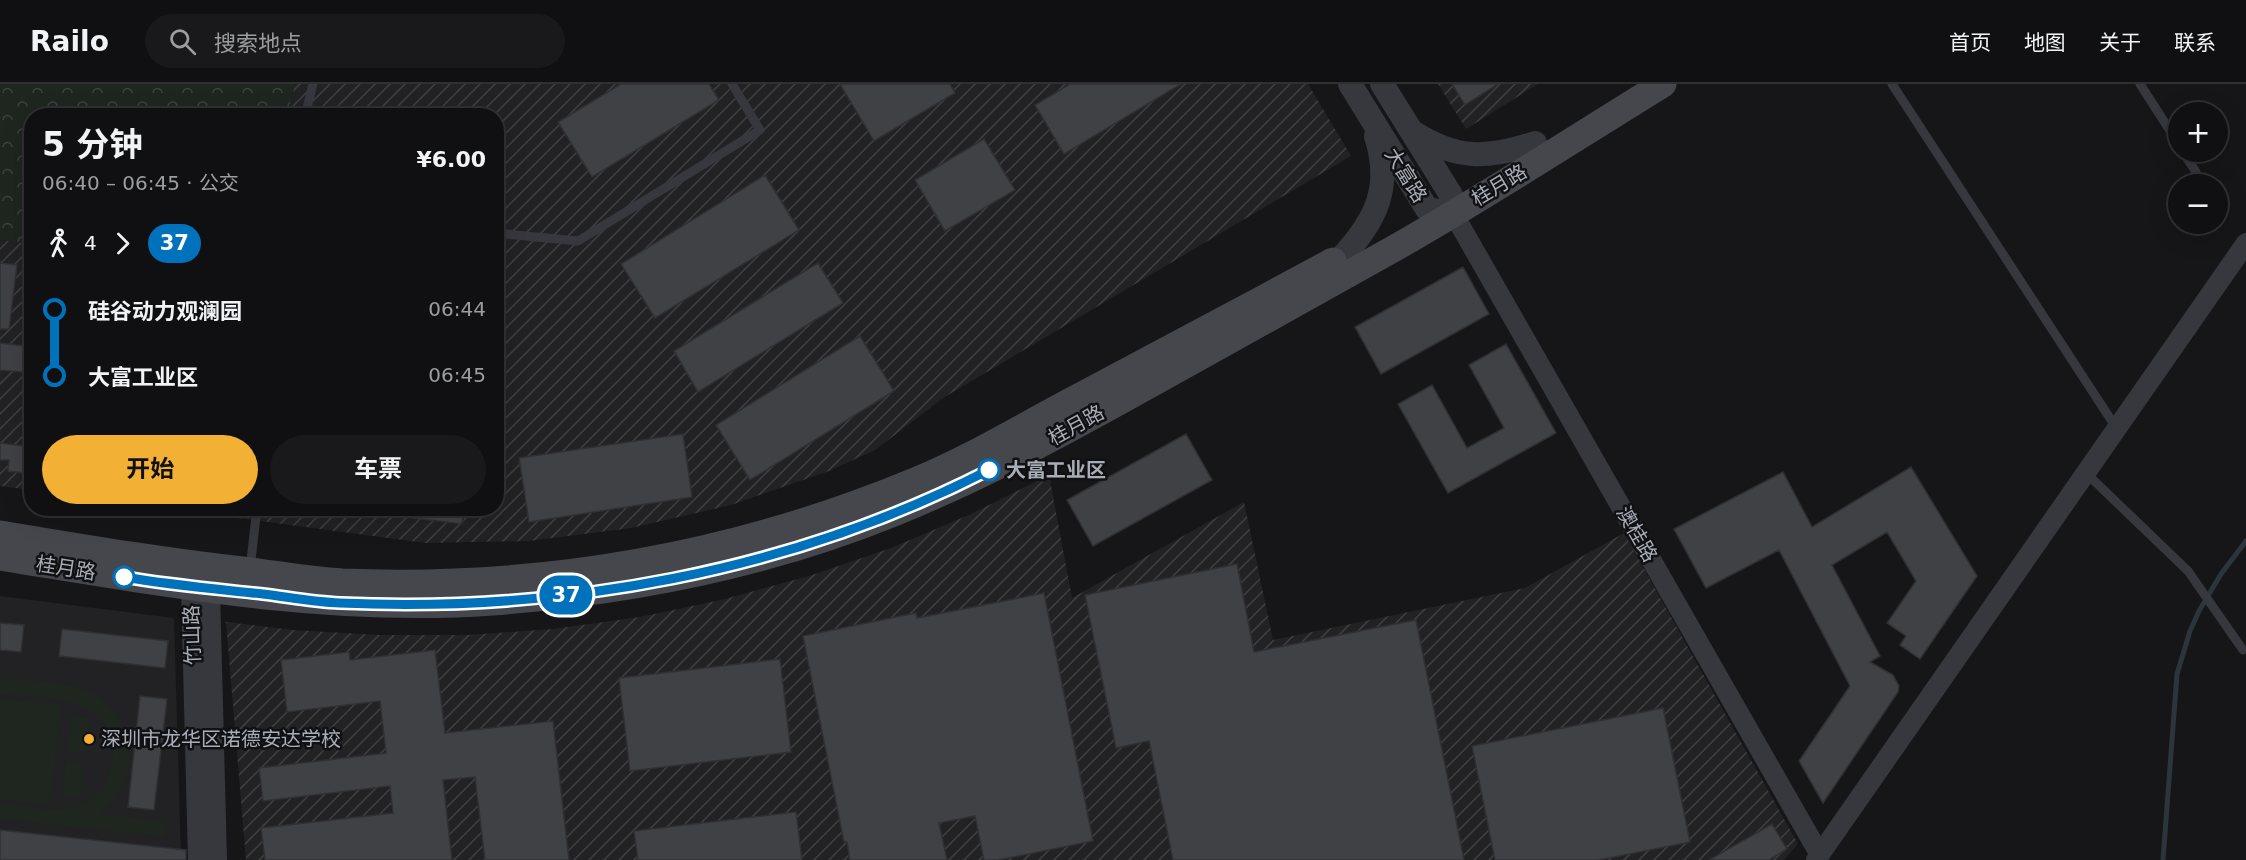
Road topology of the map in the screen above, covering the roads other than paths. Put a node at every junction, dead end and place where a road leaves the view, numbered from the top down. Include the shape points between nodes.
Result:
1 (314, 84) edge
2 (732, 84) edge
3 (1350, 84) edge
4 (1382, 84) edge
5 (1630, 84) edge
6 (1663, 84) edge
7 (1892, 84) edge
8 (2140, 84) edge
9 (307, 108) edge
10 (1370, 117) junction
11 (2168, 127) edge
12 (1412, 132) junction
13 (1536, 143) junction
14 (2190, 162) edge
15 (2196, 172) dead end
16 (1444, 205) junction
17 (504, 233) edge
18 (2246, 243) edge
19 (1343, 256) junction
20 (2117, 429) junction
21 (2086, 473) junction
22 (256, 516) edge
23 (0, 534) edge
24 (0, 557) edge
25 (250, 571) junction
26 (200, 580) junction
27 (2242, 650) dead end
28 (1818, 858) edge
29 (198, 860) edge
30 (217, 860) edge

1 - 9 lane
2 - 17 lane via 760,130 578,241
3 - 10 street, 大富路
4 - 12 street, 大富路
5 - 13 main road, 桂月路
6 - 16 main road, 桂月路
7 - 20 lane
8 - 11 lane
10 - 16 street, 大富路
10 - 19 street via 1380,151 1381,190 1363,234
12 - 13 street via 1431,144 1468,155 1513,151
12 - 16 street, 大富路
13 - 16 main road, 桂月路
14 - 15 lane
16 - 19 main road, 桂月路
16 - 26 main road, 桂月路 via 1397,247 1030,450 893,514 808,544 650,583 488,602 337,603
16 - 28 street, 澳桂路
18 - 20 street
19 - 25 main road, 桂月路 via 919,480 764,535 603,569 507,579 339,582
20 - 21 street
21 - 27 lane via 2188,571
21 - 28 street
22 - 25 lane
23 - 26 main road, 桂月路
24 - 26 main road, 桂月路
25 - 26 main road, 桂月路
26 - 29 street, 竹山路
26 - 30 street, 竹山路

